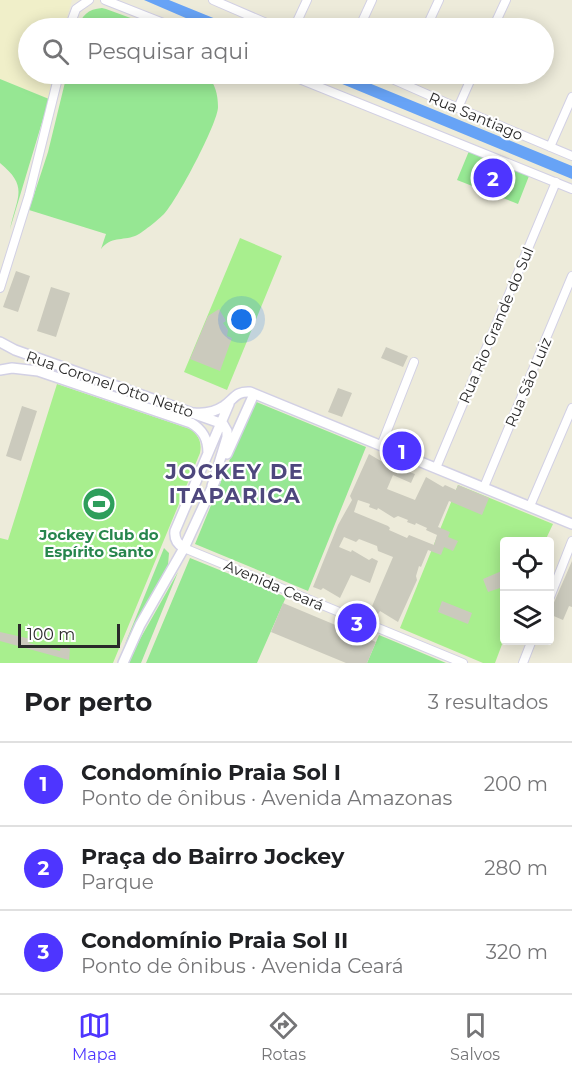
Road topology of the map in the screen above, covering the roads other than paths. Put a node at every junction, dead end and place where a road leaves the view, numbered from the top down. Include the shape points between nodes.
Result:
1 (89, 0) edge
2 (105, 0) edge
3 (213, 0) edge
4 (307, 0) edge
5 (372, 0) edge
6 (439, 0) edge
7 (506, 0) edge
8 (73, 18) edge
9 (151, 18) edge
10 (255, 18) edge
11 (299, 18) edge
12 (364, 18) edge
13 (431, 18) edge
14 (498, 18) edge
15 (56, 84) edge
16 (312, 84) edge
17 (404, 84) edge
18 (469, 84) edge
19 (572, 97) edge
20 (458, 108) junction
21 (569, 113) edge
22 (550, 147) junction
23 (572, 156) edge
24 (556, 182) junction
25 (572, 189) edge
26 (572, 276) edge
27 (0, 288) edge
28 (0, 342) edge
29 (414, 362) dead end
30 (0, 370) edge
31 (254, 394) junction
32 (229, 402) junction
33 (572, 408) edge
34 (194, 413) junction
35 (221, 423) junction
36 (381, 446) junction
37 (208, 453) junction
38 (436, 468) junction
39 (212, 486) junction
40 (484, 487) junction
41 (530, 506) junction
42 (572, 524) edge
43 (572, 541) edge
44 (184, 548) junction
45 (551, 591) edge
46 (530, 645) edge
47 (123, 663) edge
48 (464, 663) edge
49 (523, 663) edge

1 - 8 street via 76,9
2 - 9 street
3 - 10 street
4 - 11 street
5 - 12 street
6 - 13 street
7 - 14 street
15 - 27 street
16 - 24 street
17 - 20 street, Rua Santiago
18 - 20 street
19 - 21 street
20 - 22 street, Rua Santiago
21 - 22 street
22 - 23 street, Rua Santiago
24 - 25 street
24 - 38 street, Rua Rio Grande do Sul
26 - 40 street, Rua São Luiz
28 - 34 street, Rua Coronel Otto Netto
29 - 36 street
30 - 37 street, Rua Coronel Otto Netto via 38,371 191,423 204,434
31 - 32 street via 239,393
31 - 36 street
31 - 39 street
32 - 34 street via 213,411
32 - 35 street
33 - 41 street
34 - 35 street, Rua Coronel Otto Netto
35 - 37 street
35 - 39 street via 227,437
36 - 38 street
37 - 44 street via 175,531 177,543
38 - 40 street
39 - 44 street
40 - 41 street
41 - 42 street
43 - 45 street
44 - 47 street
44 - 48 street, Avenida Ceará
46 - 49 street

